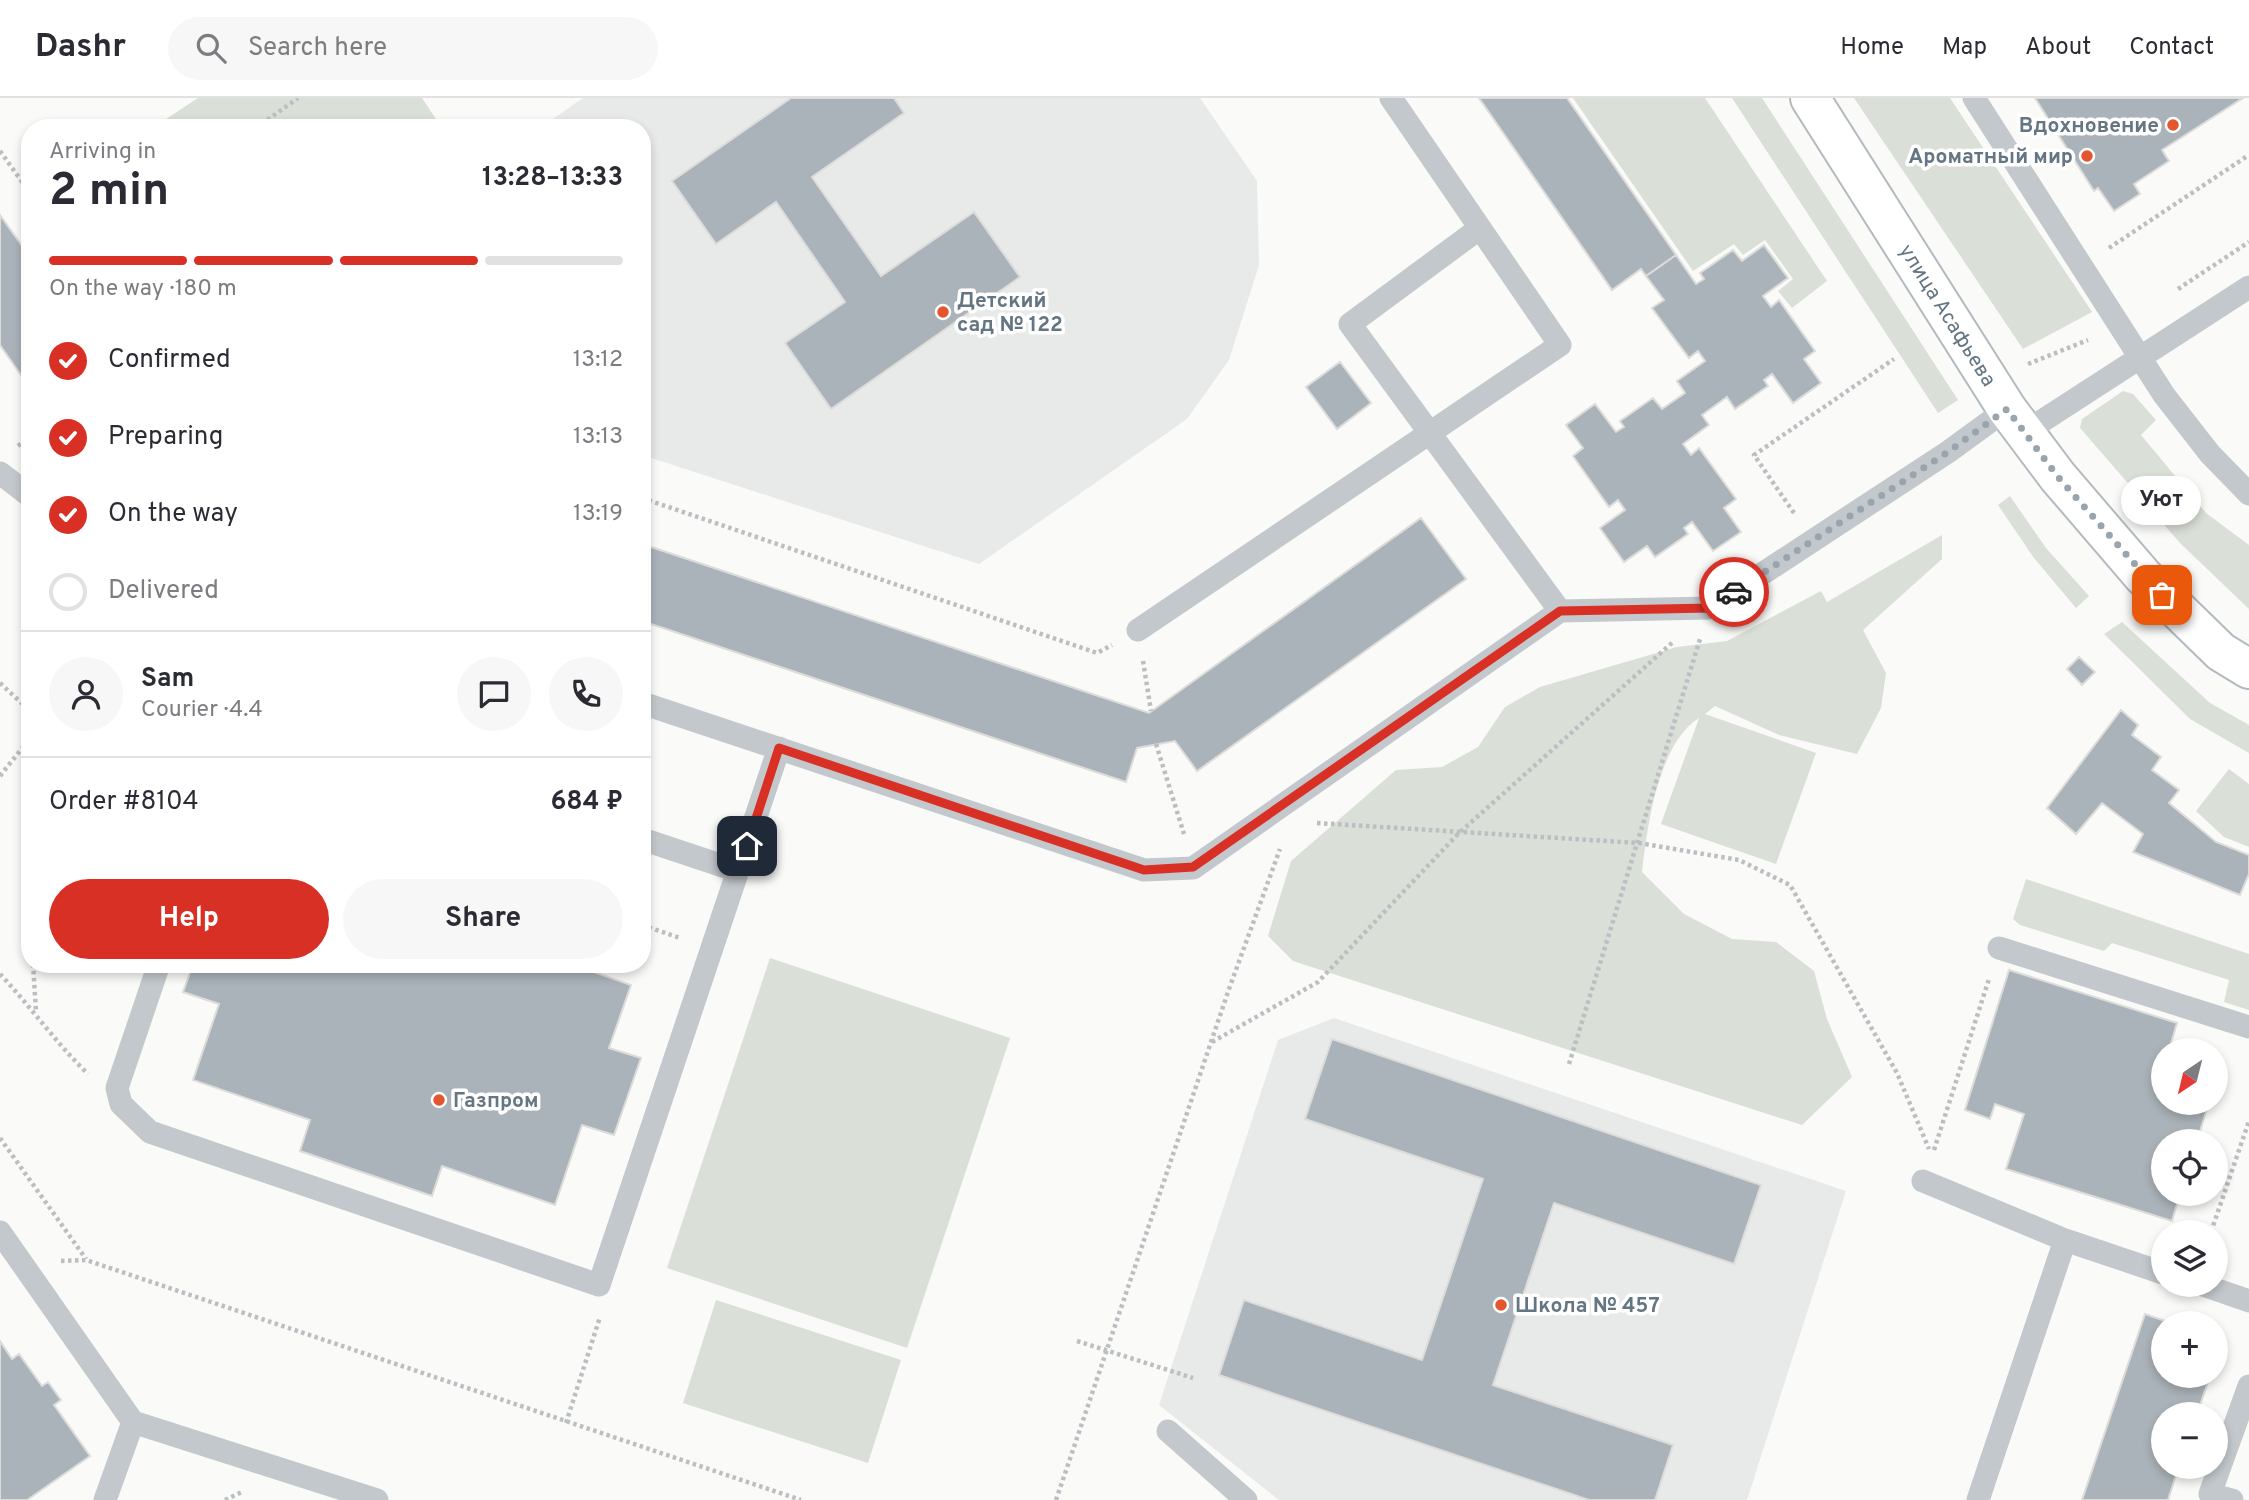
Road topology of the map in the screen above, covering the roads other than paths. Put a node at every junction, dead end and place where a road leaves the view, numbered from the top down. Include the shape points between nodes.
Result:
1 (1391, 98) edge
2 (1810, 98) edge
3 (1974, 98) edge
4 (1480, 228) junction
5 (2249, 286) edge
6 (2139, 356) junction
7 (2016, 420) junction
8 (1431, 434) junction
9 (0, 473) edge
10 (21, 489) edge
11 (2249, 494) edge
12 (1560, 611) junction
13 (1138, 630) road end
14 (2249, 669) edge
15 (651, 706) edge
16 (779, 748) junction
17 (651, 842) edge
18 (738, 871) junction
19 (1999, 948) road end
20 (156, 973) edge
21 (2249, 1027) edge
22 (1923, 1181) dead end
23 (0, 1232) edge
24 (2065, 1240) junction
25 (2151, 1269) edge
26 (2228, 1294) edge
27 (2249, 1301) edge
28 (2249, 1386) edge
29 (132, 1422) junction
30 (1168, 1431) dead end
31 (105, 1500) edge
32 (377, 1500) edge
33 (1246, 1500) edge
34 (1978, 1500) edge
35 (2232, 1500) edge

1 - 4 lane
2 - 7 street, улица Асафьева
3 - 6 lane
4 - 8 lane via 1350,324
4 - 8 lane via 1560,345
5 - 6 lane
6 - 7 lane
6 - 11 lane via 2210,454
7 - 12 lane via 1948,452 1710,608
7 - 14 street, улица Асафьева via 2143,576 2221,652
8 - 12 lane
8 - 13 lane
9 - 10 lane
12 - 16 lane via 1286,813 1193,867 1144,870
15 - 16 lane
16 - 18 lane
17 - 18 lane
18 - 20 lane via 599,1285 150,1132 121,1104 117,1088
19 - 21 lane
22 - 24 lane
23 - 29 lane
24 - 25 lane
24 - 34 lane
26 - 27 lane
28 - 35 lane via 2210,1494
29 - 31 lane
29 - 32 lane
30 - 33 lane

